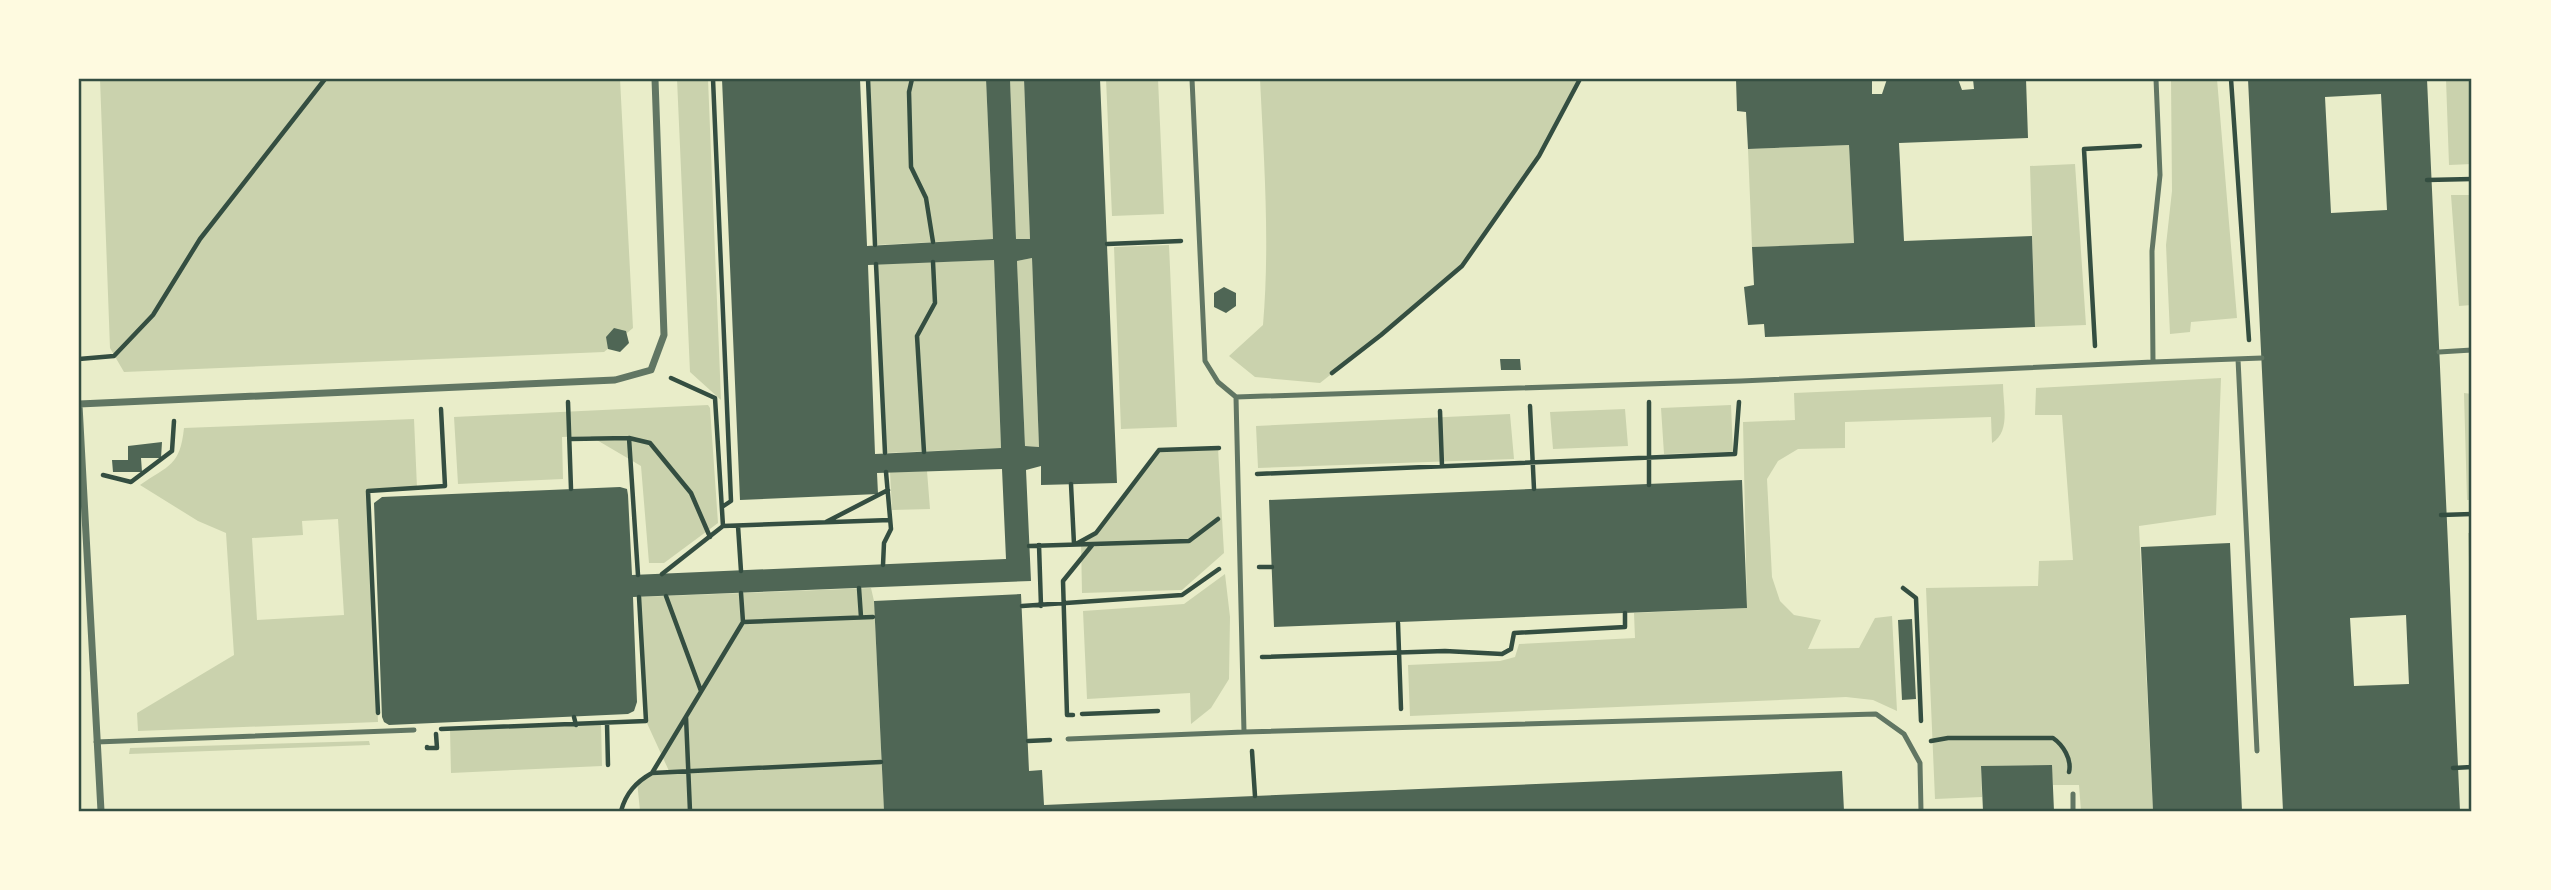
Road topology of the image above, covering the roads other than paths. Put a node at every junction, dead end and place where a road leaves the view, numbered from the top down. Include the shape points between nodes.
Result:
1 (655, 79) edge
2 (1192, 79) edge
3 (2156, 79) edge
4 (2472, 350) edge
5 (2439, 352) dead end
6 (2262, 358) dead end
7 (2238, 359) junction
8 (2153, 362) junction
9 (1236, 397) junction
10 (79, 404) edge
11 (414, 730) dead end
12 (1247, 732) junction
13 (1068, 739) dead end
14 (96, 743) junction
15 (2257, 751) dead end
16 (2073, 794) dead end
17 (101, 811) edge
18 (1921, 811) edge
19 (2073, 811) edge

1 - 10 street via 664,335 651,369 615,380 566,383
2 - 9 lane via 1205,361 1218,382
3 - 8 lane via 2160,175 2152,251
4 - 5 lane
6 - 7 lane
7 - 8 lane
7 - 15 lane
8 - 9 lane
9 - 12 lane
10 - 14 street
11 - 14 lane
12 - 13 lane
12 - 18 lane via 1876,714 1904,734 1920,763
14 - 17 street
16 - 19 lane

